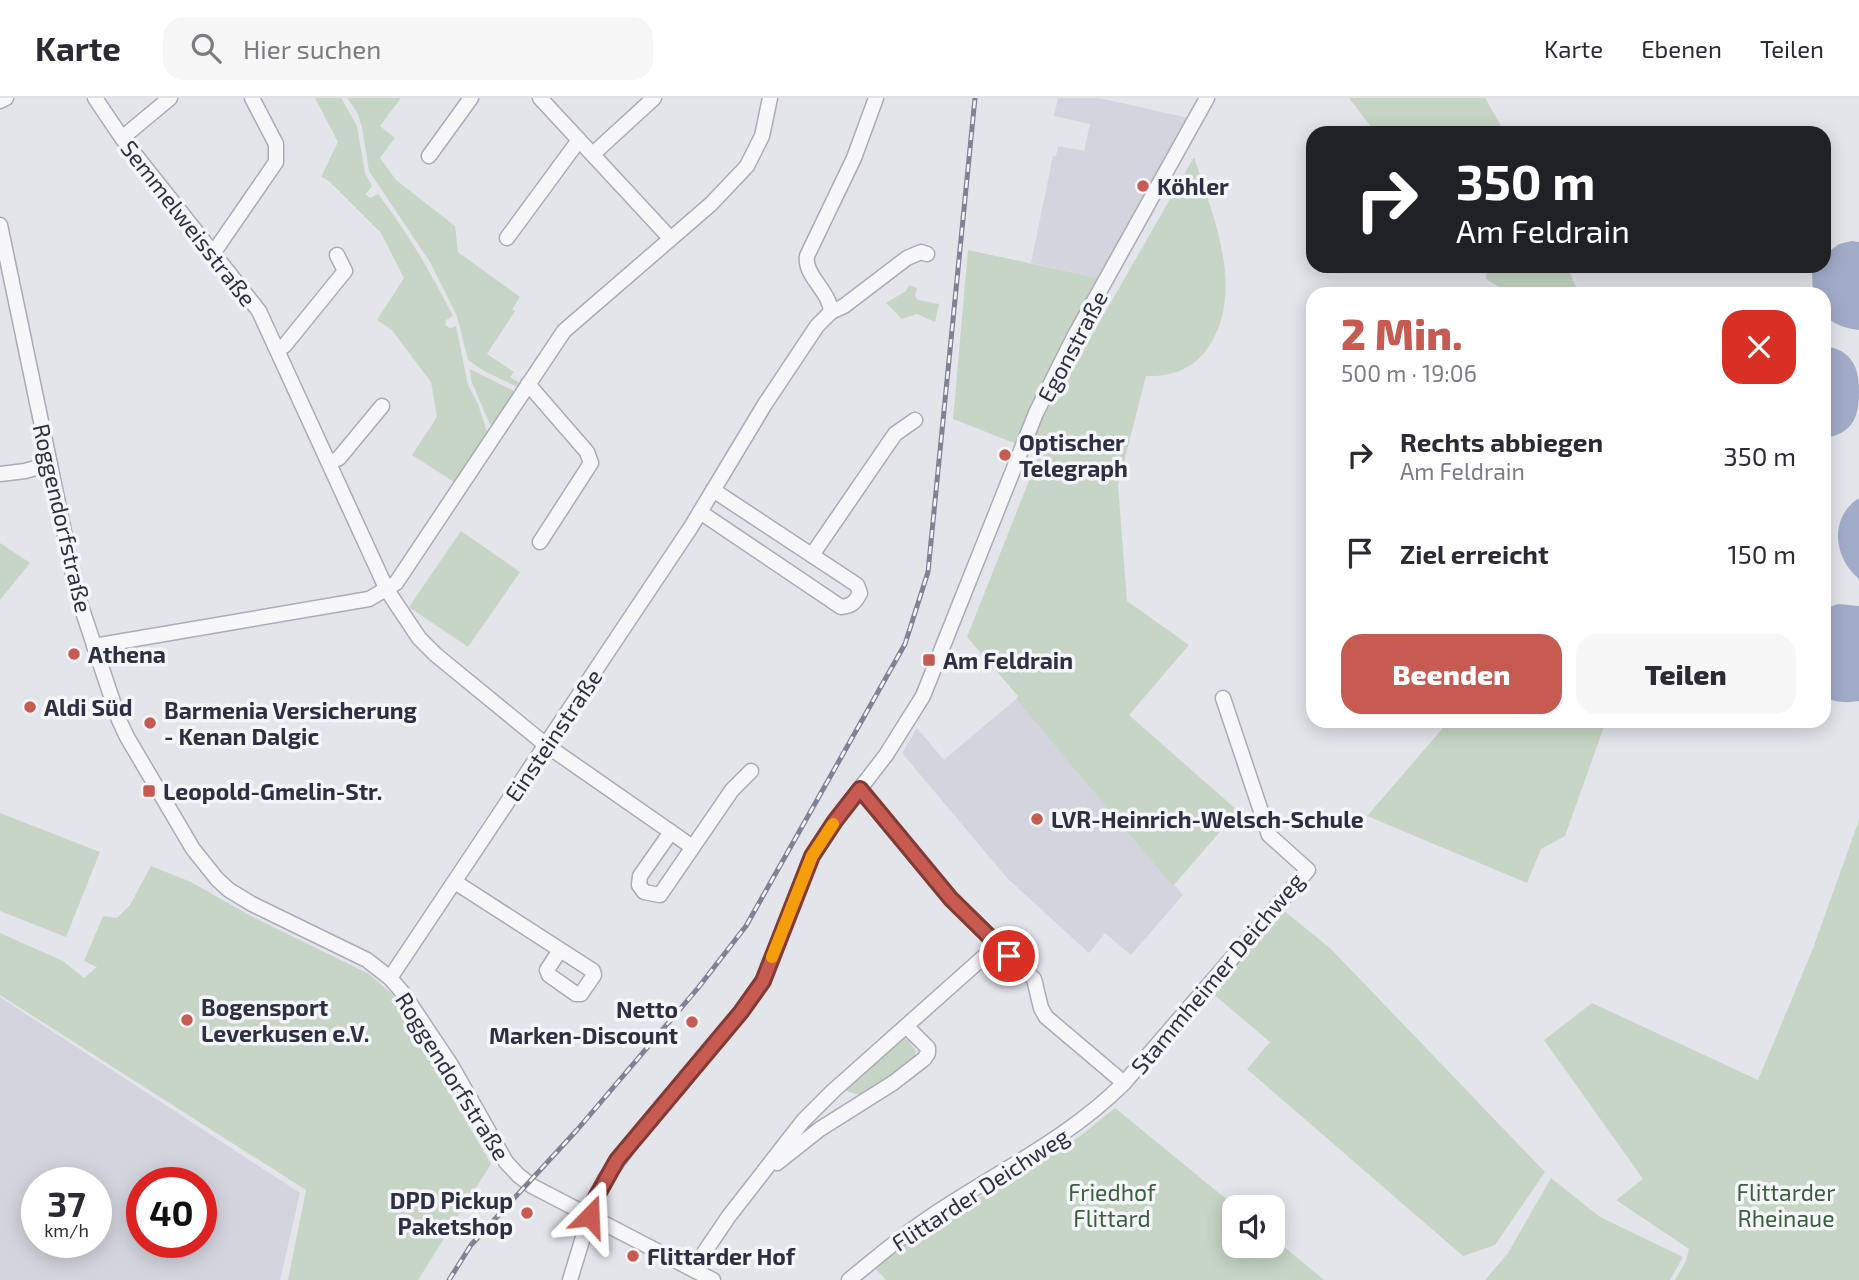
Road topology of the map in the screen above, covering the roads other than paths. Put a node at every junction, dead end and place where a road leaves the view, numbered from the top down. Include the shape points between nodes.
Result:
1 (6, 98) edge
2 (95, 98) edge
3 (170, 98) edge
4 (252, 98) edge
5 (471, 98) edge
6 (540, 98) edge
7 (654, 98) edge
8 (770, 98) edge
9 (876, 98) edge
10 (1207, 98) edge
11 (0, 101) edge
12 (122, 138) junction
13 (579, 140) junction
14 (593, 155) junction
15 (429, 156) dead end
16 (0, 225) edge
17 (507, 238) dead end
18 (670, 238) junction
19 (214, 252) junction
20 (928, 254) dead end
21 (337, 255) dead end
22 (831, 312) junction
23 (278, 351) junction
24 (528, 384) junction
25 (382, 406) dead end
26 (915, 420) dead end
27 (330, 463) junction
28 (50, 464) junction
29 (0, 474) edge
30 (713, 490) junction
31 (700, 512) junction
32 (540, 542) dead end
33 (812, 555) junction
34 (387, 590) junction
35 (94, 646) junction
36 (1223, 698) dead end
37 (546, 745) junction
38 (751, 771) dead end
39 (860, 789) junction
40 (671, 832) junction
41 (692, 847) junction
42 (455, 881) junction
43 (997, 945) junction
44 (560, 950) dead end
45 (390, 978) junction
46 (906, 1027) junction
47 (1124, 1083) junction
48 (1110, 1097) joint
49 (765, 1172) junction
50 (590, 1216) junction
51 (693, 1269) junction
52 (570, 1280) edge
53 (713, 1280) edge
54 (849, 1280) edge

1 - 11 street
2 - 12 street, Semmelweisstraße
3 - 12 street
4 - 19 street via 276,144 276,162
5 - 15 street
6 - 13 street
7 - 14 street
8 - 18 street via 762,136 747,166
9 - 22 street via 854,159 807,256 808,269 827,296
10 - 39 street, Egonstraße via 1036,413 923,696
12 - 19 street, Semmelweisstraße
13 - 14 street
13 - 17 street
14 - 18 street
16 - 28 street, Roggendorfstraße
18 - 24 street via 564,331
19 - 23 street, Semmelweisstraße via 250,297
20 - 22 street, Einsteinstraße via 907,258
21 - 23 street via 345,271
22 - 30 street, Einsteinstraße via 817,326
23 - 27 street, Semmelweisstraße
24 - 32 street via 587,452 591,463
24 - 34 street
25 - 27 street
26 - 33 street via 895,434
27 - 34 street, Semmelweisstraße
28 - 29 street
28 - 35 street, Roggendorfstraße via 77,594
30 - 31 street, Einsteinstraße
30 - 33 street
31 - 33 street via 841,607 856,601 857,585
31 - 37 street, Einsteinstraße
34 - 35 street via 369,599
34 - 37 street, Semmelweisstraße via 436,655
35 - 45 street, Roggendorfstraße via 127,737 193,849 217,879 252,904 367,960
36 - 47 street, Stammheimer Deichweg via 1269,835 1308,870
37 - 40 street, Semmelweisstraße
37 - 42 street, Einsteinstraße
38 - 41 street
39 - 43 street via 951,899
39 - 50 street, Egonstraße via 812,856 763,981 617,1160
40 - 41 street, Semmelweisstraße
40 - 41 street via 640,876 644,892 660,895
42 - 44 street
42 - 45 street, Einsteinstraße
43 - 46 street
43 - 47 street via 1034,979 1046,1017
45 - 50 street, Roggendorfstraße via 451,1065 506,1162 528,1183
46 - 49 street via 803,1121
46 - 49 street via 928,1048 924,1059
47 - 48 street, Stammheimer Deichweg
48 - 54 street, Flittarder Deichweg via 1055,1140 931,1217
49 - 51 street
50 - 51 street, Roggendorfstraße
50 - 52 street, Egonstraße
51 - 53 street, Roggendorfstraße

